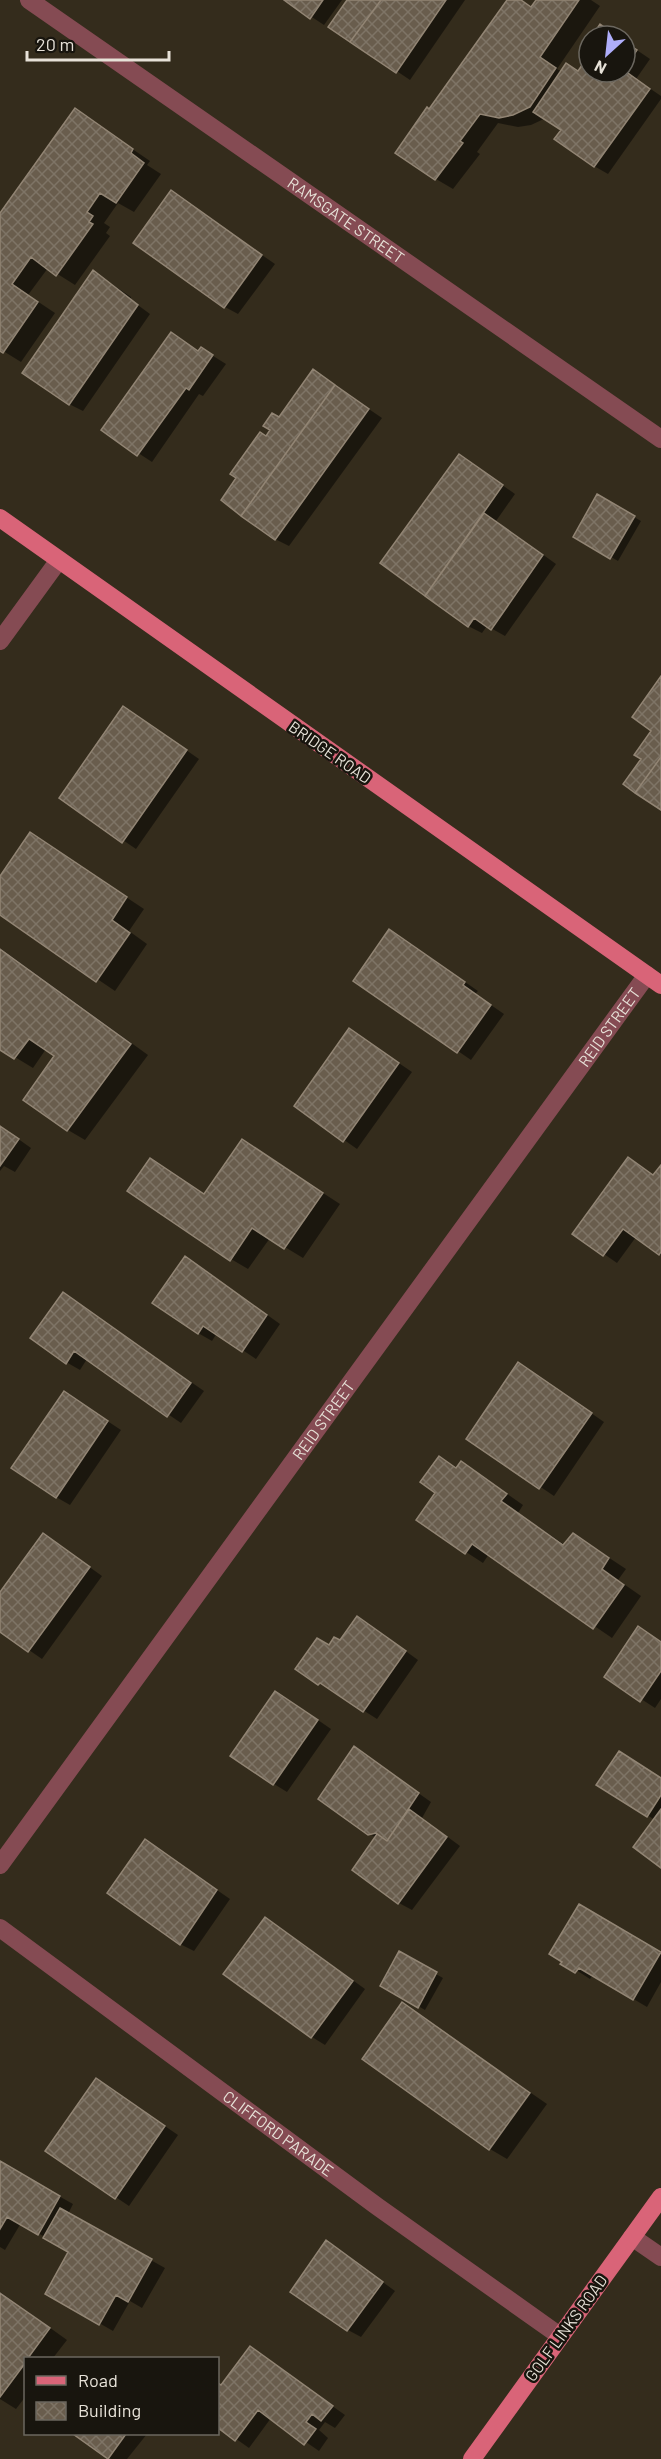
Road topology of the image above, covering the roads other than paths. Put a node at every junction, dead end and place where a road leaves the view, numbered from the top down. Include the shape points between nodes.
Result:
1 (29, 0) edge
2 (661, 439) edge
3 (0, 518) edge
4 (59, 560) junction
5 (0, 641) edge
6 (654, 980) edge
7 (0, 1864) edge
8 (0, 1928) edge
9 (661, 2197) edge
10 (632, 2236) junction
11 (661, 2258) edge
12 (560, 2336) junction
13 (472, 2459) edge

1 - 2 street, RAMSGATE STREET
3 - 4 main road, BRIDGE ROAD
4 - 5 street
4 - 6 main road, BRIDGE ROAD
6 - 7 street, REID STREET
8 - 12 street, CLIFFORD PARADE
9 - 10 main road, GOLF LINKS ROAD
10 - 11 street
10 - 12 main road, GOLF LINKS ROAD
12 - 13 main road, GOLF LINKS ROAD

